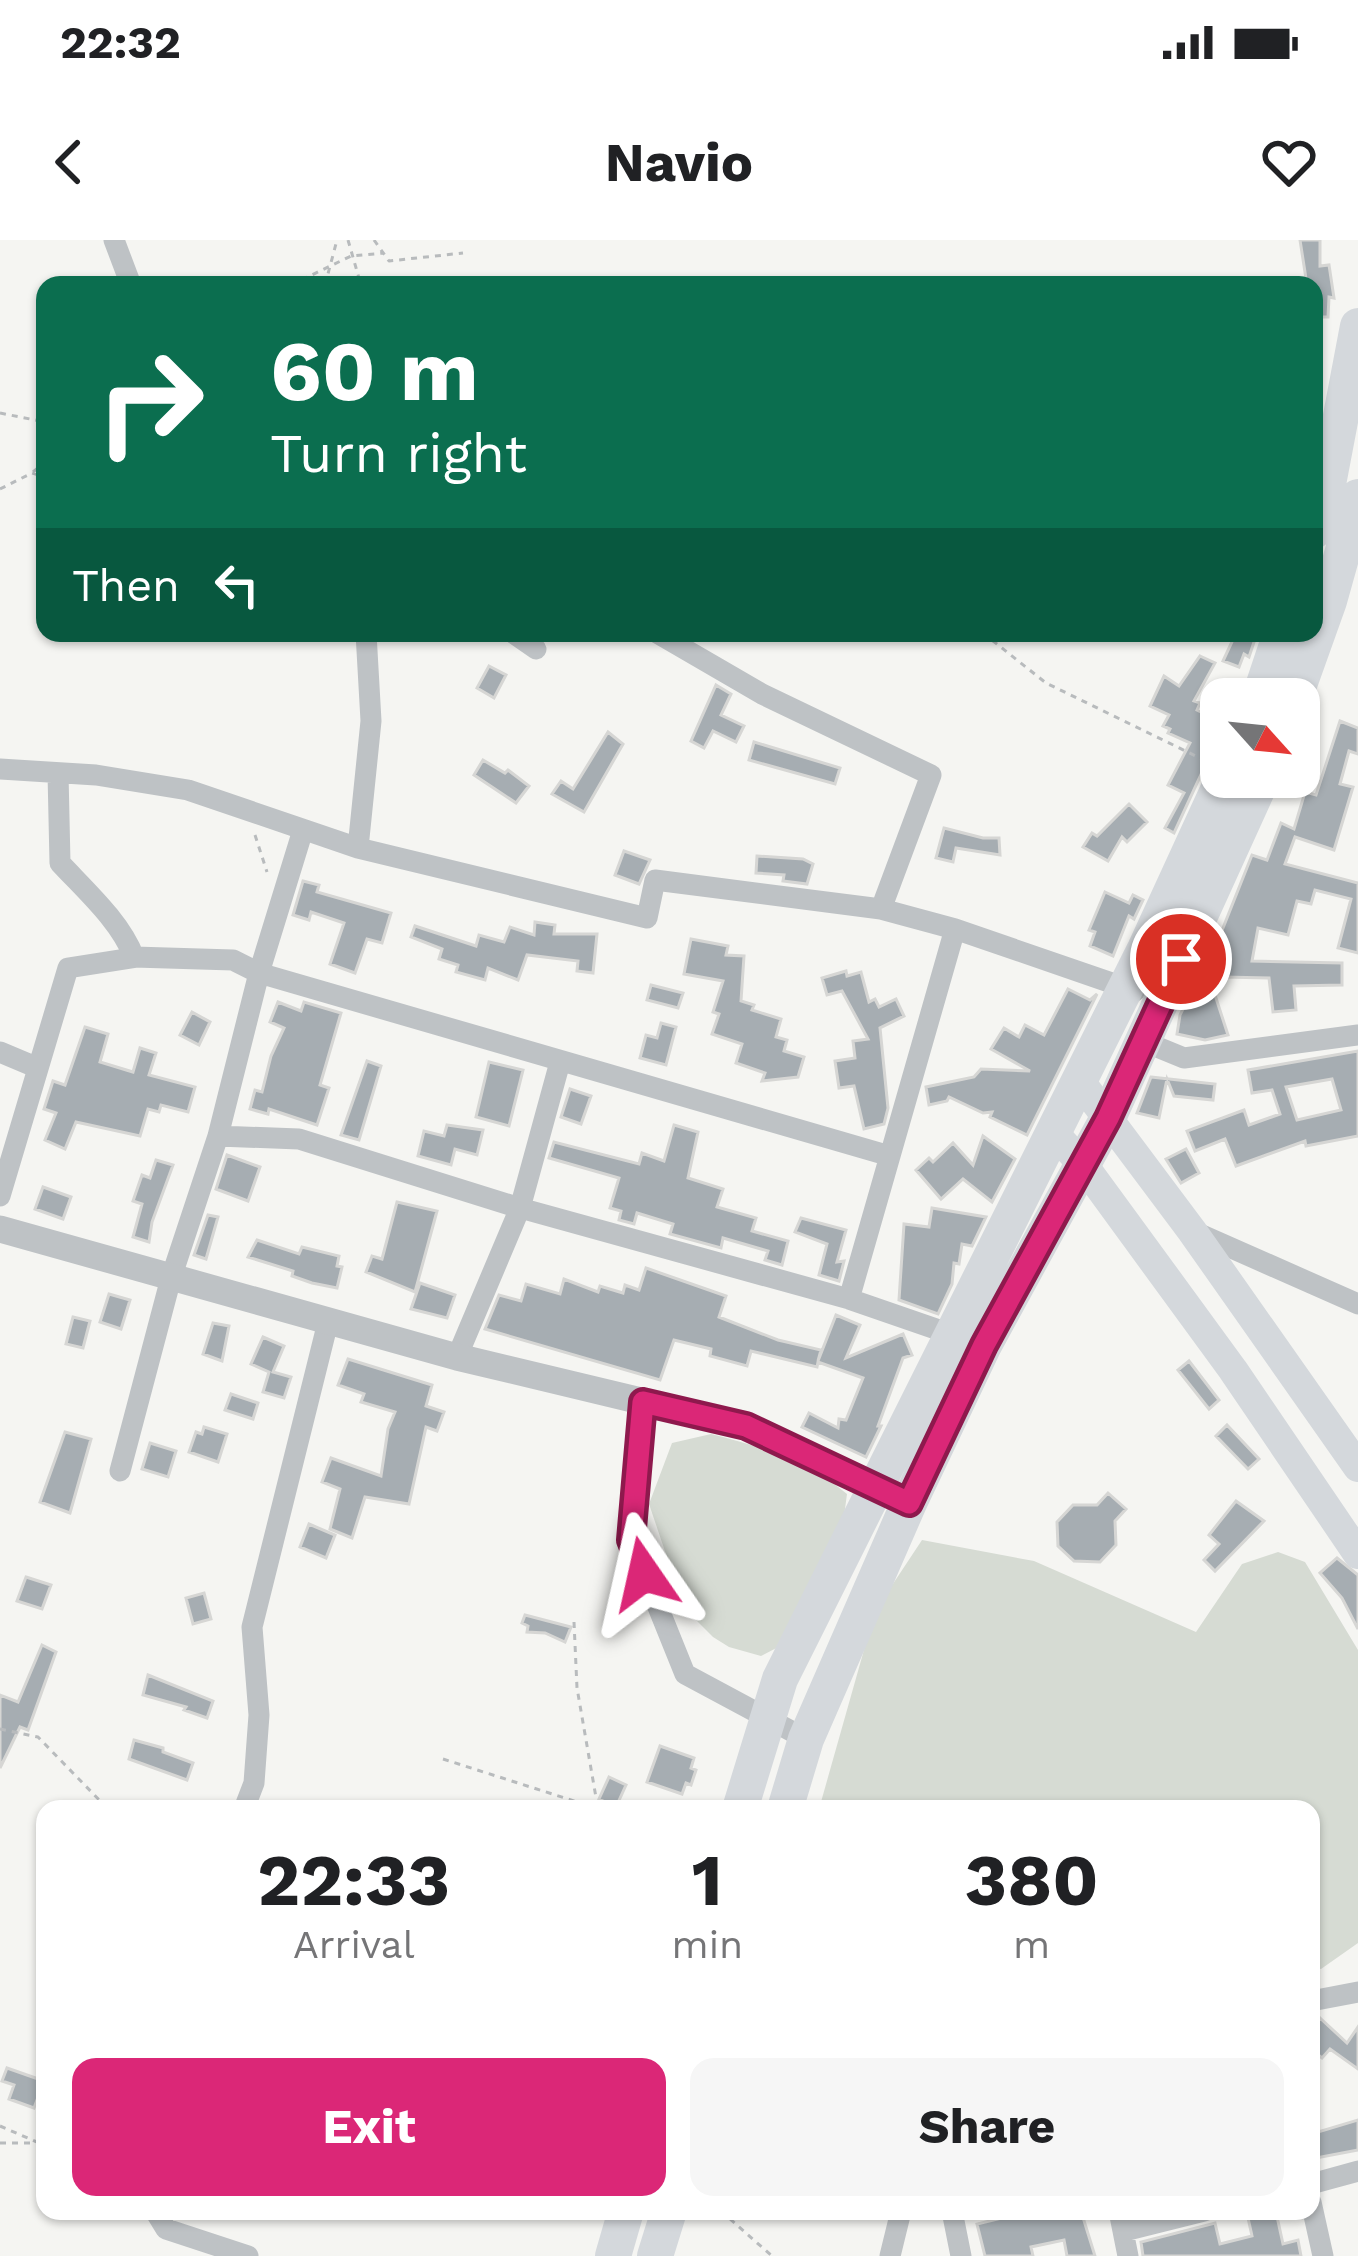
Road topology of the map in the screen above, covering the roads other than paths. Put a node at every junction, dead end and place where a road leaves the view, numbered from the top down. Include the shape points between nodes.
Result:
1 (114, 240) edge
2 (128, 276) edge
3 (1358, 326) edge
4 (1358, 497) edge
5 (1323, 504) edge
6 (1323, 618) edge
7 (367, 642) edge
8 (526, 642) edge
9 (688, 642) edge
10 (1278, 642) edge
11 (1314, 642) edge
12 (536, 649) dead end
13 (1266, 678) edge
14 (1302, 678) edge
15 (0, 769) edge
16 (58, 773) junction
17 (1202, 798) edge
18 (1253, 798) edge
19 (303, 830) junction
20 (358, 848) junction
21 (880, 909) junction
22 (955, 929) junction
23 (138, 957) junction
24 (259, 973) junction
25 (1126, 987) junction
26 (1161, 1002) junction
27 (1358, 1035) edge
28 (1145, 1042) junction
29 (0, 1052) edge
30 (560, 1062) junction
31 (38, 1068) junction
32 (1079, 1080) junction
33 (1108, 1118) junction
34 (1053, 1132) junction
35 (218, 1136) junction
36 (890, 1156) junction
37 (1084, 1166) junction
38 (0, 1196) edge
39 (520, 1208) junction
40 (0, 1229) edge
41 (1192, 1231) junction
42 (171, 1278) junction
43 (848, 1299) junction
44 (1358, 1304) edge
45 (328, 1322) junction
46 (968, 1340) junction
47 (457, 1357) junction
48 (643, 1402) junction
49 (1358, 1467) edge
50 (120, 1472) dead end
51 (892, 1495) junction
52 (1358, 1554) edge
53 (768, 1718) junction
54 (806, 1738) junction
55 (247, 1800) edge
56 (743, 1800) edge
57 (788, 1800) edge
58 (1320, 1985) edge
59 (1358, 1991) edge
60 (1320, 1999) edge
61 (1358, 2171) edge
62 (1320, 2182) edge
63 (160, 2220) edge
64 (624, 2220) edge
65 (666, 2220) edge
66 (899, 2220) edge
67 (954, 2220) edge
68 (1315, 2220) edge
69 (1122, 2221) edge
70 (246, 2256) edge
71 (614, 2256) edge
72 (655, 2256) edge
73 (890, 2256) edge
74 (961, 2256) edge
75 (1128, 2256) edge
76 (1323, 2256) edge

1 - 2 street
3 - 5 highway
4 - 6 highway
7 - 20 street via 371,721
8 - 12 street
9 - 21 street via 819,724 931,775
10 - 13 highway
11 - 14 highway
15 - 16 street
16 - 19 street via 188,790
16 - 23 street via 60,863
17 - 25 highway
18 - 26 highway
19 - 20 street
19 - 24 street
20 - 21 street via 647,917 655,880
21 - 22 street
22 - 25 street
22 - 36 street
23 - 24 street via 232,960
23 - 31 street via 68,968
24 - 30 street
24 - 35 street
25 - 26 street
25 - 32 highway
26 - 28 highway
27 - 28 street via 1184,1058
28 - 33 highway
29 - 31 street
30 - 36 street
30 - 39 street
31 - 38 street
32 - 33 main road
32 - 34 highway
33 - 37 highway
33 - 41 main road
34 - 37 main road
34 - 46 highway
35 - 39 street via 299,1139
35 - 42 street
36 - 43 street
37 - 46 highway
37 - 52 main road
39 - 43 street
39 - 47 street
40 - 42 street
41 - 44 street
41 - 49 main road
42 - 45 street
42 - 50 street
43 - 46 street
45 - 47 street
45 - 55 street via 251,1627 260,1714
46 - 51 highway
47 - 48 street
48 - 51 street via 746,1426
48 - 53 street via 631,1540 638,1559 685,1674
51 - 53 highway via 781,1679
51 - 54 highway
53 - 54 street
53 - 56 highway
54 - 57 highway
58 - 59 street
59 - 60 street
61 - 62 street
63 - 70 street via 166,2230
64 - 71 highway
65 - 72 highway
66 - 73 street
67 - 74 street
68 - 76 street
69 - 75 street

